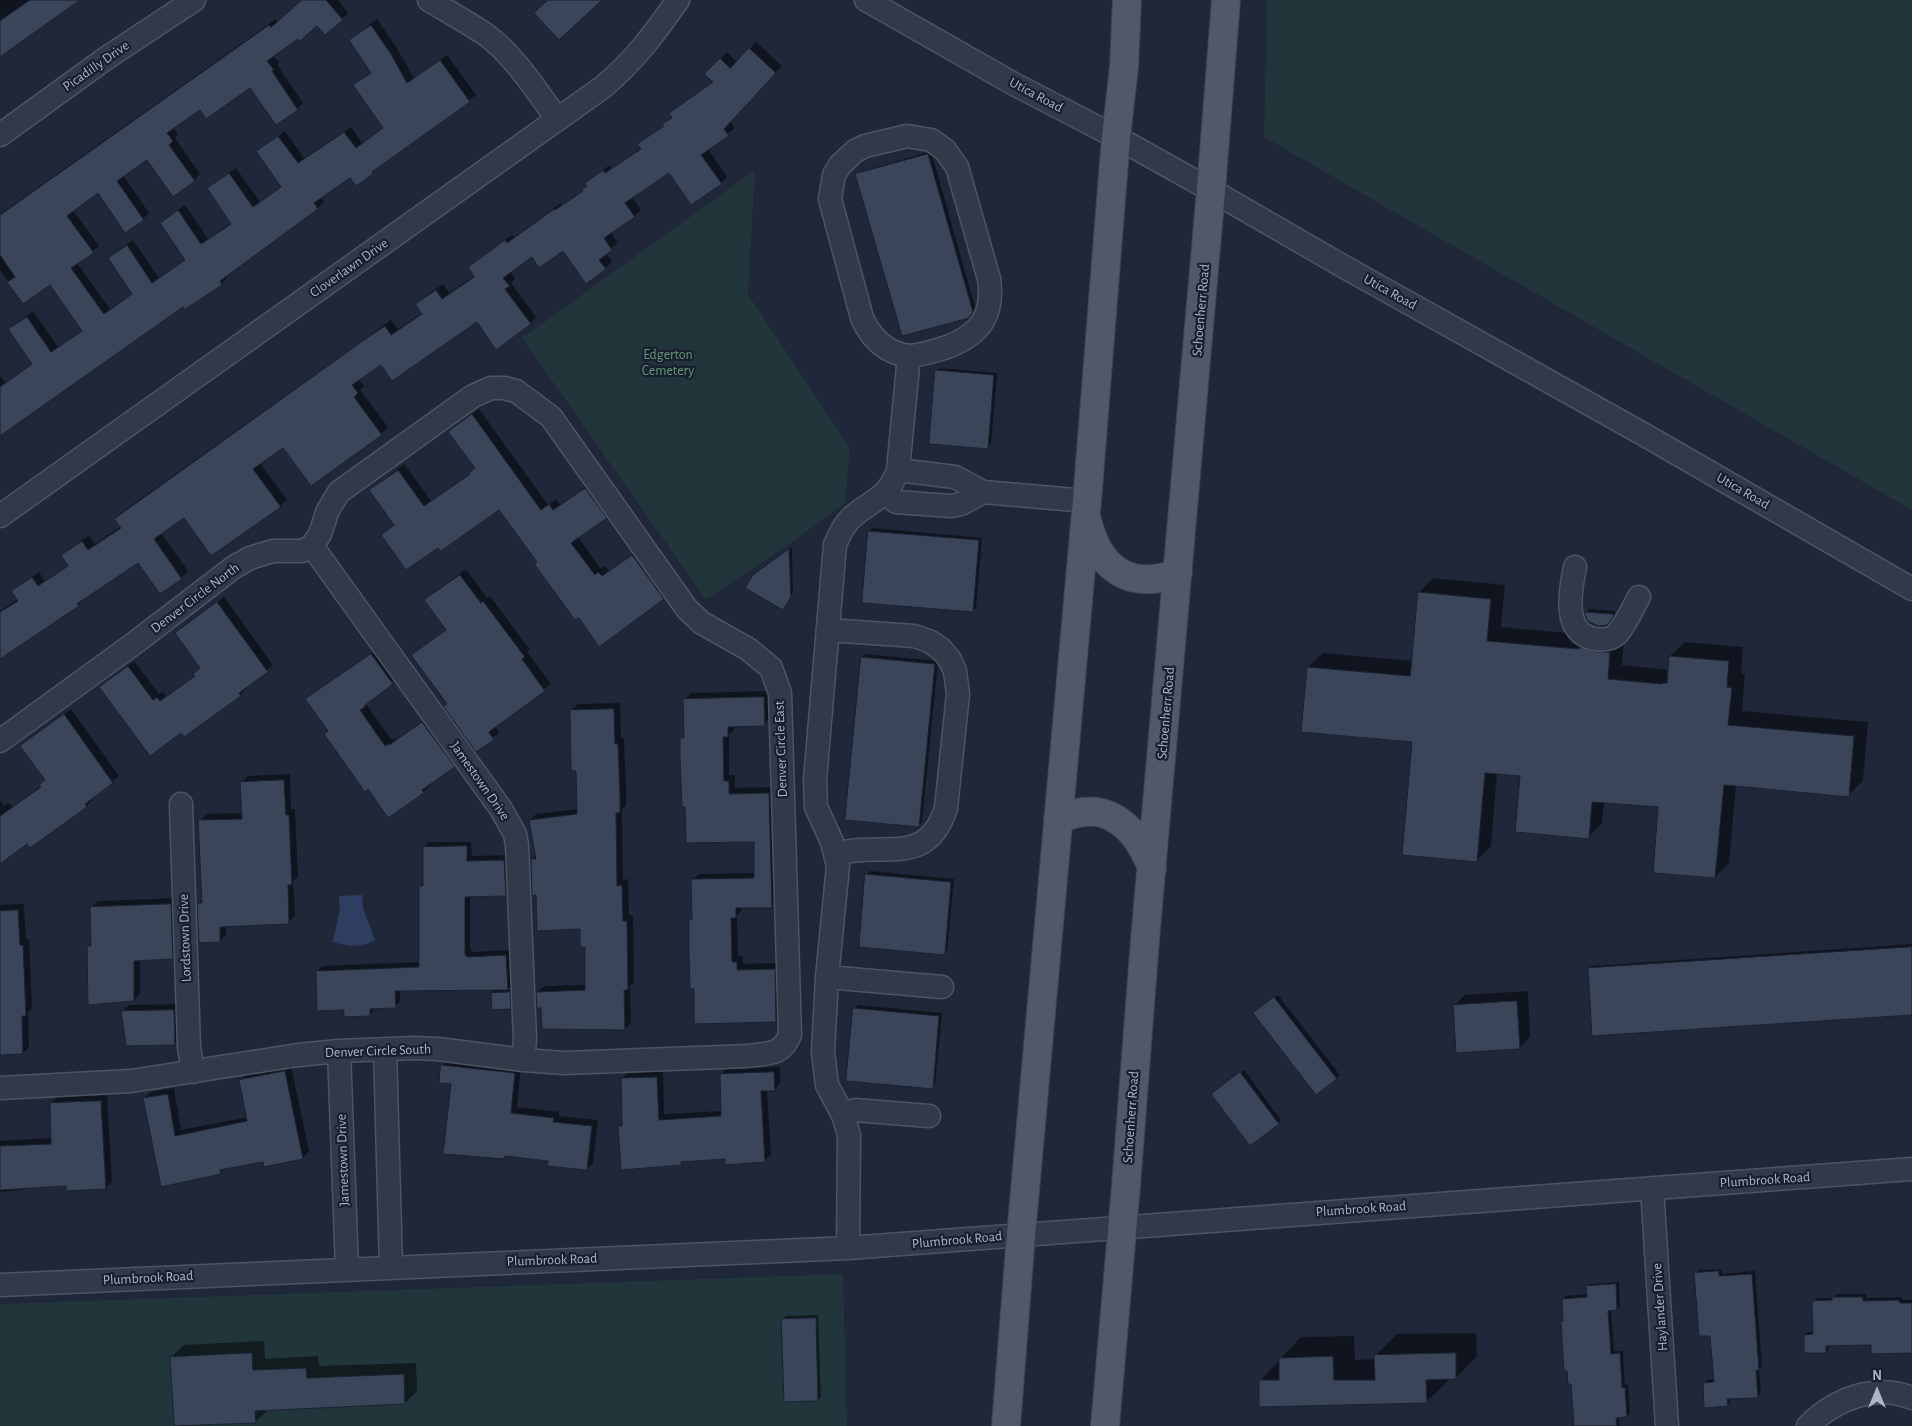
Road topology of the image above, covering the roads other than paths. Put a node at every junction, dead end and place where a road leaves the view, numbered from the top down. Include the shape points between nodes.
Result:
1 (194, 0) edge
2 (429, 0) edge
3 (678, 0) edge
4 (866, 0) edge
5 (1127, 0) edge
6 (1226, 0) edge
7 (557, 119) junction
8 (0, 135) edge
9 (1116, 137) junction
10 (1212, 190) junction
11 (909, 356) junction
12 (898, 470) junction
13 (983, 492) junction
14 (886, 493) junction
15 (1086, 508) junction
16 (0, 516) edge
17 (312, 546) junction
18 (1575, 568) dead end
19 (1178, 574) junction
20 (1912, 589) edge
21 (1639, 597) dead end
22 (828, 630) junction
23 (0, 741) edge
24 (181, 804) dead end
25 (1058, 820) junction
26 (836, 854) junction
27 (1152, 868) junction
28 (827, 976) junction
29 (942, 987) dead end
30 (785, 1046) joint
31 (385, 1049) junction
32 (339, 1051) junction
33 (522, 1060) junction
34 (193, 1072) junction
35 (0, 1088) edge
36 (843, 1115) junction
37 (929, 1116) dead end
38 (1912, 1169) edge
39 (1652, 1188) junction
40 (1122, 1227) junction
41 (1021, 1235) junction
42 (848, 1248) junction
43 (391, 1267) junction
44 (347, 1269) junction
45 (0, 1285) edge
46 (1912, 1398) edge
47 (1006, 1426) edge
48 (1105, 1426) edge
49 (1668, 1426) edge
50 (1808, 1426) edge

1 - 8 street, Picadilly Drive
2 - 7 street via 493,41 528,78
3 - 7 street, Cloverlawn Drive via 646,45 623,70 603,88
4 - 9 street, Utica Road via 1014,84
5 - 9 main road
6 - 10 main road, Schoenherr Road
7 - 16 street, Cloverlawn Drive
9 - 10 street, Utica Road
9 - 15 main road
10 - 19 main road, Schoenherr Road
10 - 20 street, Utica Road
11 - 11 street via 885,348 867,329 830,199 834,175 851,154 865,146 907,136 931,140 945,150 957,167 991,293 989,308 973,334 928,353
11 - 12 street
12 - 13 street via 955,477
12 - 14 street
13 - 14 street via 951,506 896,502
13 - 15 street
14 - 22 street via 852,517 839,534 834,553
15 - 19 main road via 1096,545 1114,569 1139,580
15 - 25 main road
17 - 23 street, Denver Circle North via 302,551 273,551 234,567
17 - 30 street, Denver Circle East via 339,492 473,396 491,388 516,391 551,417 687,609 771,668 780,693 790,1035
17 - 33 street, Jamestown Drive via 501,809 515,834 525,1040
18 - 21 street via 1571,584 1572,620 1585,636 1608,639 1616,634
19 - 27 main road, Schoenherr Road
22 - 26 street via 814,794 819,818
22 - 26 street via 914,636 929,641 950,660 955,670 958,694 946,808 934,834 911,848 862,849
24 - 34 street, Lordstown Drive via 189,1047
25 - 27 main road via 1083,812 1114,817 1138,838
25 - 41 main road
26 - 28 street via 838,879
27 - 40 main road, Schoenherr Road
28 - 29 street
28 - 36 street via 824,1072 827,1085
30 - 33 street, Denver Circle South via 776,1053 748,1056 564,1063
31 - 32 street, Denver Circle South
31 - 33 street, Denver Circle South via 438,1049
31 - 43 street
32 - 34 street, Denver Circle South via 298,1054
32 - 44 street, Jamestown Drive
34 - 35 street, Denver Circle South via 131,1081
36 - 37 street via 855,1110
36 - 42 street via 850,1148
38 - 39 street, Plumbrook Road
39 - 40 street, Plumbrook Road
39 - 49 street, Haylander Drive
40 - 41 street, Plumbrook Road
40 - 48 main road, Schoenherr Road
41 - 42 street, Plumbrook Road
41 - 47 main road
42 - 43 street, Plumbrook Road
43 - 44 street, Plumbrook Road
44 - 45 street, Plumbrook Road
46 - 50 street via 1880,1391 1849,1398 1830,1407

